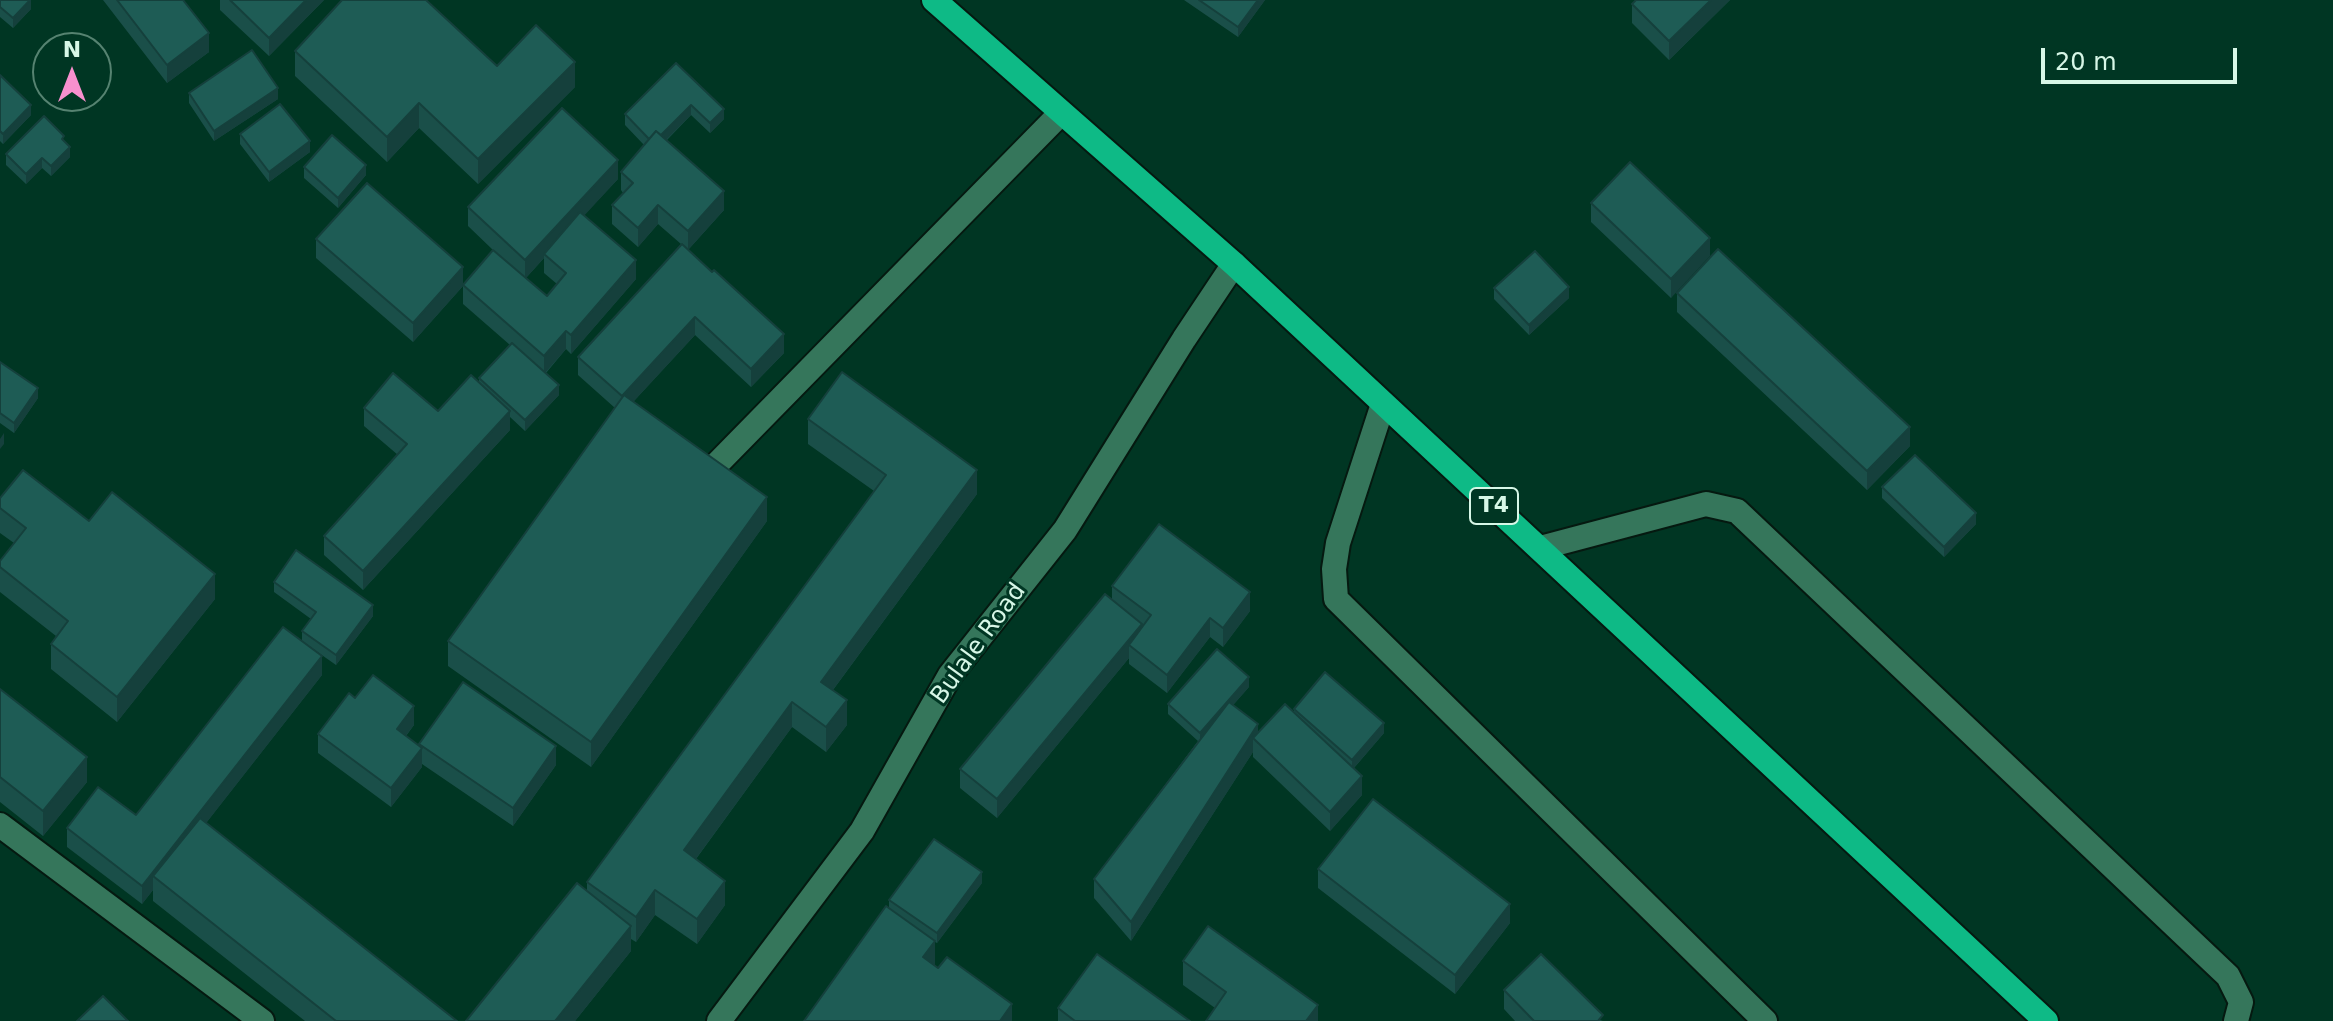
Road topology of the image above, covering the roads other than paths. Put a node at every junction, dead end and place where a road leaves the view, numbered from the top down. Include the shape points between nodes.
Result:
1 (934, 0) edge
2 (1061, 113) junction
3 (1234, 264) junction
4 (1383, 404) junction
5 (714, 467) edge
6 (1540, 548) junction
7 (0, 825) edge
8 (262, 1021) edge
9 (719, 1021) edge
10 (1765, 1021) edge
11 (2046, 1021) edge
12 (2236, 1021) edge

1 - 2 highway, T4
2 - 3 highway, T4
2 - 5 street
3 - 4 highway, T4
3 - 9 street, Bulale Road via 1065,530 950,675 862,831
4 - 6 highway, T4
4 - 10 street via 1338,543 1336,599
6 - 11 highway, T4
6 - 12 street via 1706,504 1737,511 2228,976 2241,1002
7 - 8 street

